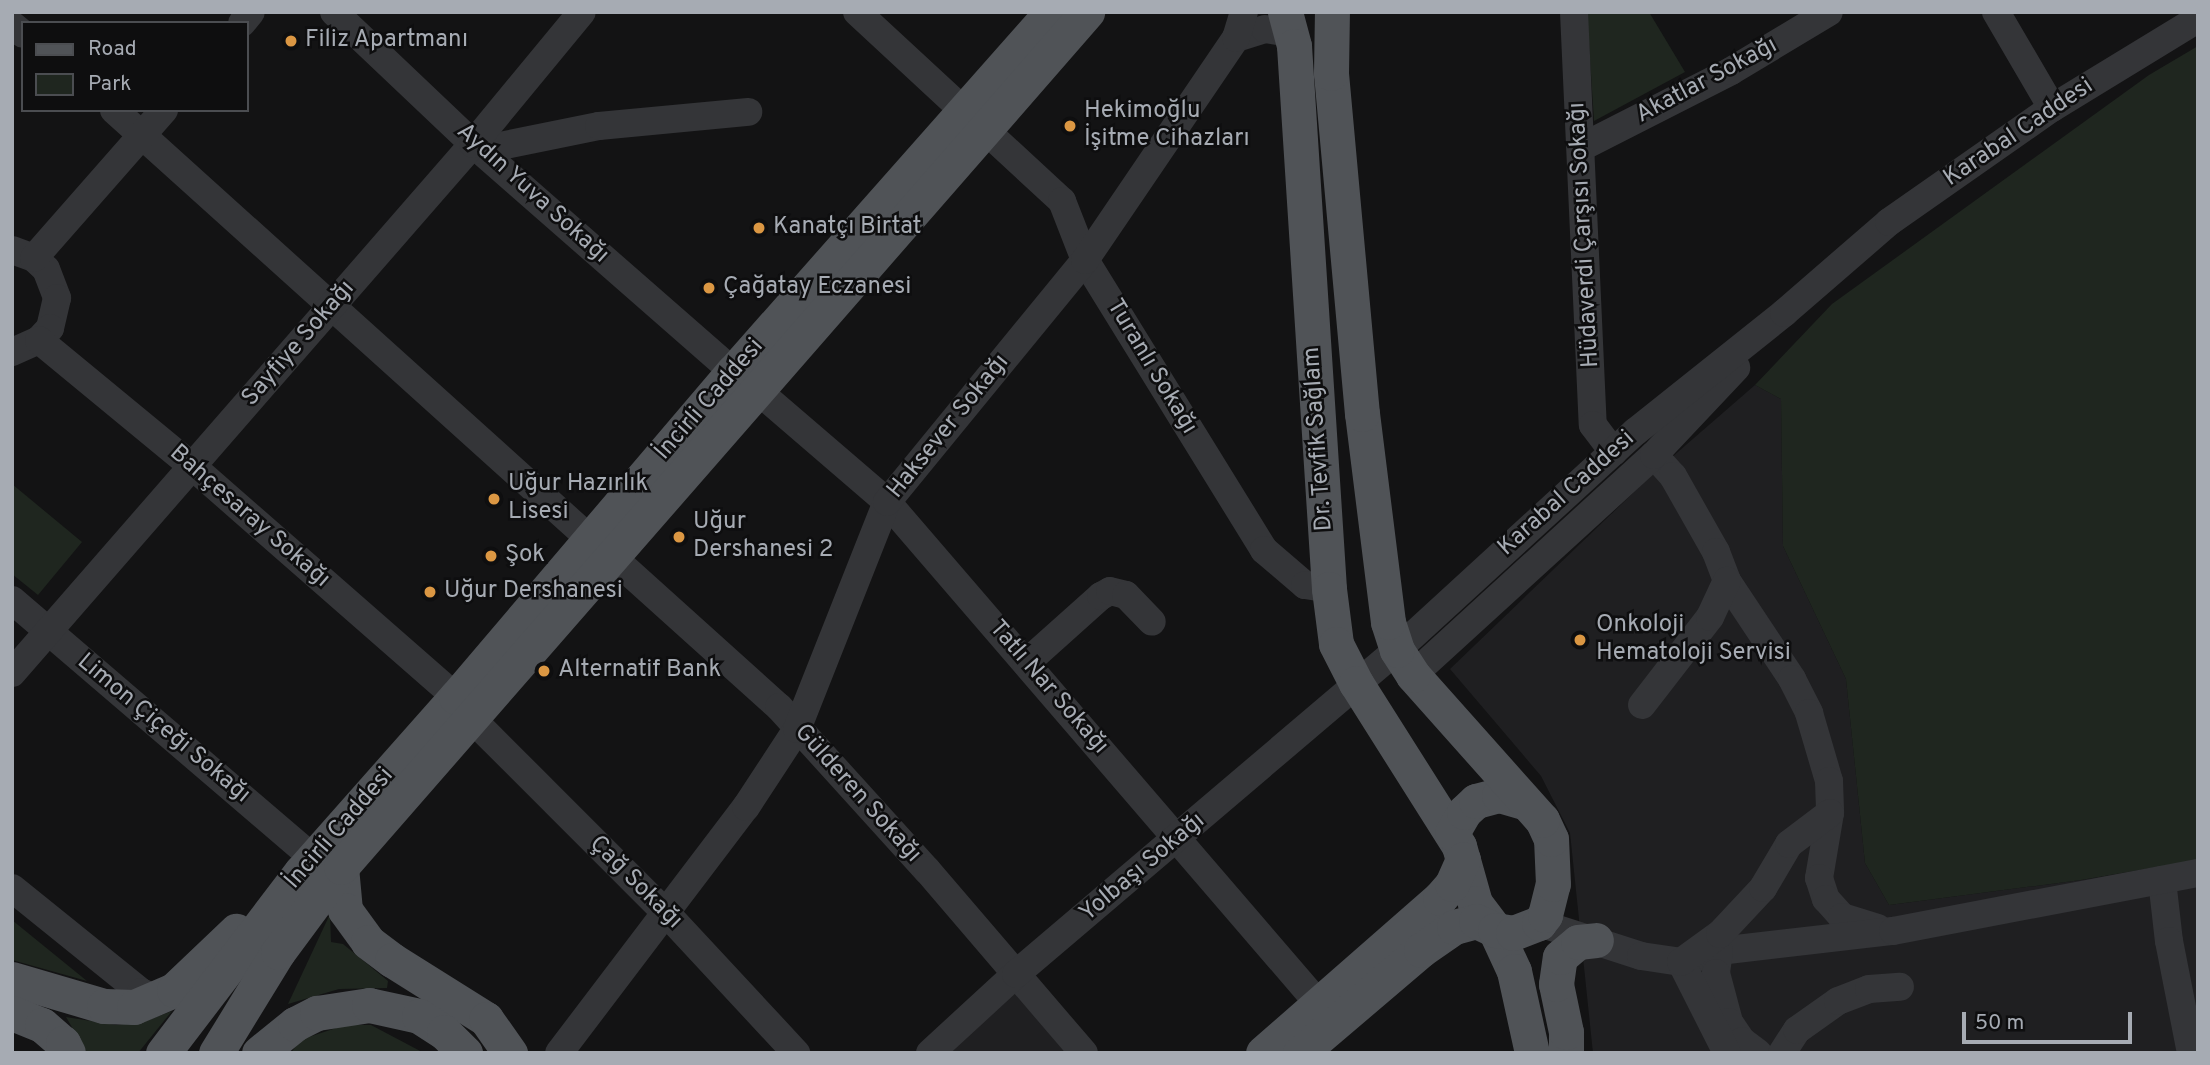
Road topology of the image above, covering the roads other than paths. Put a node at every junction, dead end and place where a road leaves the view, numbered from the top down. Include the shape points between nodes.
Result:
1 (334, 12) edge
2 (582, 12) edge
3 (856, 12) edge
4 (1051, 12) edge
5 (1087, 12) edge
6 (1285, 12) edge
7 (1307, 12) edge
8 (1332, 12) edge
9 (1574, 12) edge
10 (1829, 12) edge
11 (1996, 12) edge
12 (2198, 19) edge
13 (1240, 25) edge
14 (1294, 46) junction
15 (1331, 73) junction
16 (2052, 108) junction
17 (116, 112) edge
18 (162, 112) edge
19 (748, 112) dead end
20 (975, 121) junction
21 (142, 134) junction
22 (477, 147) junction
23 (1582, 147) junction
24 (23, 254) edge
25 (1085, 260) junction
26 (331, 306) junction
27 (1784, 313) junction
28 (40, 340) junction
29 (12, 352) edge
30 (745, 381) junction
31 (1617, 448) junction
32 (1648, 461) junction
33 (192, 466) junction
34 (887, 502) junction
35 (601, 547) junction
36 (1727, 581) junction
37 (1329, 589) junction
38 (12, 600) edge
39 (1152, 622) dead end
40 (48, 632) junction
41 (1026, 663) junction
42 (1405, 663) junction
43 (12, 673) edge
44 (1356, 684) junction
45 (1642, 705) dead end
46 (463, 707) junction
47 (797, 729) junction
48 (1524, 802) junction
49 (1830, 813) junction
50 (1179, 839) junction
51 (1458, 846) junction
52 (318, 866) junction
53 (2198, 873) edge
54 (2162, 880) junction
55 (12, 888) edge
56 (1826, 899) junction
57 (667, 914) junction
58 (1539, 923) junction
59 (1495, 930) junction
60 (1894, 931) junction
61 (1596, 940) junction
62 (1798, 942) junction
63 (1719, 951) junction
64 (1681, 962) junction
65 (1016, 974) junction
66 (12, 979) edge
67 (1900, 987) dead end
68 (158, 1000) junction
69 (1319, 1004) junction
70 (12, 1013) edge
71 (68, 1053) edge
72 (163, 1053) edge
73 (216, 1053) edge
74 (260, 1053) edge
75 (465, 1053) edge
76 (510, 1053) edge
77 (559, 1053) edge
78 (796, 1053) edge
79 (930, 1053) edge
80 (1084, 1053) edge
81 (1263, 1053) edge
82 (1300, 1053) edge
83 (1532, 1053) edge
84 (1555, 1053) edge
85 (1566, 1053) edge
86 (1727, 1053) edge
87 (1758, 1053) edge
88 (1782, 1053) edge
89 (2191, 1053) edge

1 - 22 street, Aydın Yuva Sokağı
2 - 22 street, Sayfiye Sokağı
3 - 20 street, Turanlı Sokağı
4 - 20 main road, İncirli Caddesi
5 - 20 main road, İncirli Caddesi
6 - 14 main road, Dr. Tevfik Sağlam
7 - 15 main road
8 - 15 main road
9 - 23 street, Hüdaverdi Çarşısı Sokağı
10 - 23 street, Akatlar Sokağı via 1731,71
11 - 16 street
12 - 16 street, Karabal Caddesi
13 - 14 street via 1284,32
13 - 25 street, Haksever Sokağı
14 - 37 main road, Dr. Tevfik Sağlam
15 - 42 main road via 1362,414 1388,622
16 - 27 street, Karabal Caddesi via 1889,222
17 - 21 street, Gülderen Sokağı
18 - 21 street
19 - 22 street via 599,126
20 - 25 street, Turanlı Sokağı via 1062,201
20 - 30 main road, İncirli Caddesi
21 - 24 street
21 - 26 street, Gülderen Sokağı
22 - 26 street, Sayfiye Sokağı
22 - 30 street, Aydın Yuva Sokağı
23 - 31 street, Hüdaverdi Çarşısı Sokağı via 1594,425
24 - 28 street via 46,269 57,298 56,314
25 - 34 street, Haksever Sokağı
25 - 37 street, Turanlı Sokağı via 1264,551 1305,585
26 - 33 street, Sayfiye Sokağı
26 - 35 street, Gülderen Sokağı
27 - 31 street, Karabal Caddesi
27 - 32 street, Karabal Caddesi
28 - 29 street
28 - 33 street, Bahçesaray Sokağı
30 - 34 street, Tatlı Nar Sokağı
30 - 35 main road, İncirli Caddesi
31 - 32 street, Hüdaverdi Çarşısı Sokağı
31 - 42 street, Karabal Caddesi
32 - 36 street, Hüdaverdi Çarşısı Sokağı via 1710,564
32 - 42 street, Karabal Caddesi
33 - 40 street, Sayfiye Sokağı
33 - 46 street, Bahçesaray Sokağı
34 - 41 street, Tatlı Nar Sokağı
34 - 47 street, Haksever Sokağı
35 - 46 main road, İncirli Caddesi
35 - 47 street, Gülderen Sokağı via 779,707
36 - 45 street via 1710,618
36 - 49 street, Hüdaverdi Çarşısı Sokağı via 1792,679 1809,713 1829,781
37 - 44 main road, Dr. Tevfik Sağlam via 1336,644
38 - 40 street, Limon Çiçeği Sokağı
39 - 41 street via 1126,595 1110,592
40 - 43 street, Sayfiye Sokağı
40 - 52 street, Limon Çiçeği Sokağı
41 - 50 street, Tatlı Nar Sokağı
42 - 44 street, Karabal Caddesi
42 - 48 main road
44 - 50 street, Yolbaşı Sokağı
44 - 51 main road, Dr. Tevfik Sağlam
46 - 52 main road, İncirli Caddesi
46 - 57 street, Çağ Sokağı
47 - 57 street, Haksever Sokağı
47 - 65 street, Gülderen Sokağı
48 - 51 main road via 1499,795 1476,801 1464,812
48 - 58 main road via 1542,820 1551,838 1553,884
49 - 56 street, Hüdaverdi Çarşısı Sokağı via 1819,878
49 - 64 street via 1788,844 1763,888 1720,934
50 - 65 street, Yolbaşı Sokağı
50 - 69 street, Tatlı Nar Sokağı
51 - 59 main road via 1475,903
51 - 69 main road via 1452,884 1440,898
52 - 68 main road
52 - 72 main road, İncirli Caddesi
52 - 73 main road, İncirli Caddesi via 278,952
52 - 76 main road via 368,942 486,1019
53 - 54 street
54 - 60 street
54 - 89 street
55 - 68 street via 141,992
56 - 60 street via 1832,910 1855,924
56 - 62 street via 1815,934
57 - 77 street, Haksever Sokağı
57 - 78 street, Çağ Sokağı
58 - 59 main road via 1513,933
58 - 61 street
58 - 84 main road via 1539,960
59 - 82 main road via 1476,921 1439,936
59 - 83 main road via 1514,971
60 - 62 street
61 - 64 street via 1642,956
61 - 85 main road via 1578,942 1560,957 1556,985
62 - 63 street
63 - 64 street
63 - 87 street via 1716,973 1729,1022
64 - 86 street
65 - 79 street, Yolbaşı Sokağı
65 - 80 street, Gülderen Sokağı
66 - 68 main road via 104,1006 134,1007
67 - 88 street via 1869,989 1838,1001 1797,1030
69 - 81 main road
70 - 71 main road via 42,1025
74 - 75 main road via 295,1024 317,1013 369,1005 419,1016

